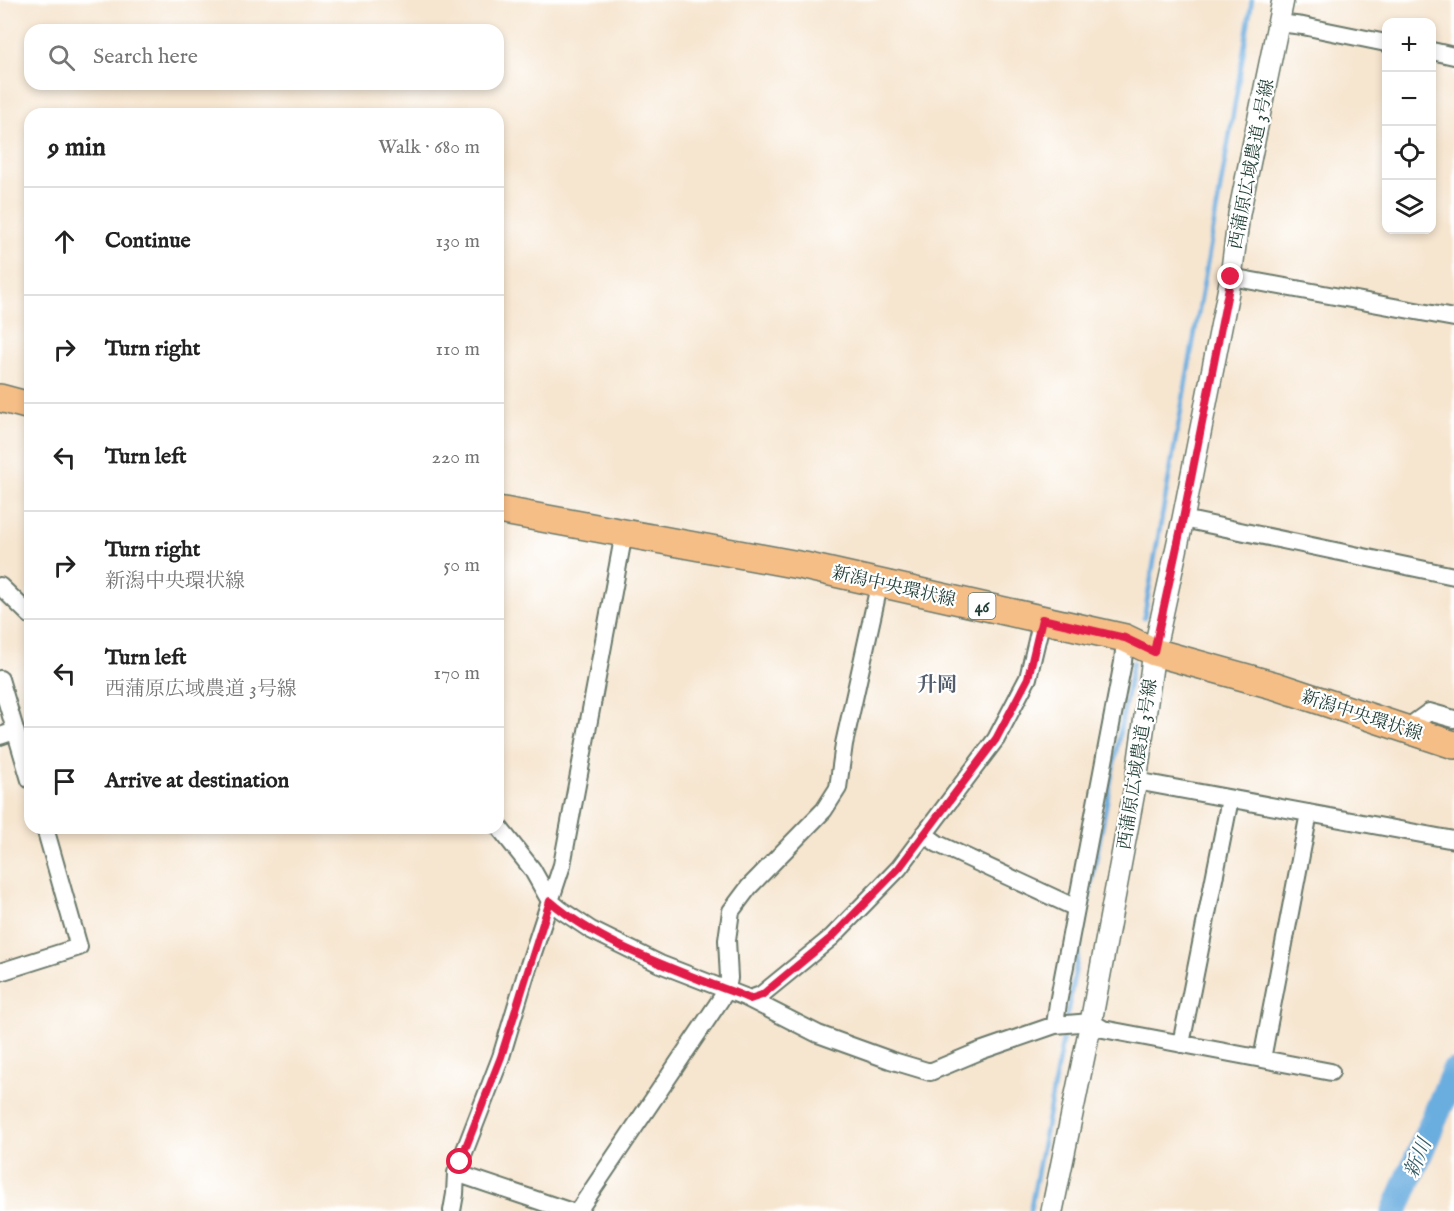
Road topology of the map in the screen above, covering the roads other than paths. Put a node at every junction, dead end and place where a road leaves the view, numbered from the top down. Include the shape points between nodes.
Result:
1 (1283, 0) edge
2 (1279, 23) junction
3 (1382, 42) edge
4 (1436, 52) edge
5 (1454, 56) edge
6 (1231, 277) junction
7 (1454, 318) edge
8 (0, 398) edge
9 (24, 404) edge
10 (504, 511) edge
11 (1183, 519) junction
12 (624, 532) junction
13 (1454, 576) edge
14 (876, 582) junction
15 (0, 586) edge
16 (24, 609) edge
17 (1042, 619) junction
18 (1125, 638) junction
19 (1154, 652) junction
20 (0, 679) edge
21 (1454, 719) edge
22 (1404, 730) junction
23 (7, 734) edge
24 (1454, 745) edge
25 (24, 768) edge
26 (1136, 781) junction
27 (1230, 799) junction
28 (1309, 813) junction
29 (47, 834) edge
30 (504, 834) edge
31 (924, 834) junction
32 (1454, 840) edge
33 (550, 901) junction
34 (1076, 908) junction
35 (0, 972) edge
36 (727, 990) junction
37 (750, 999) junction
38 (1091, 1022) junction
39 (1055, 1025) junction
40 (1181, 1044) junction
41 (1262, 1059) junction
42 (1331, 1072) dead end
43 (456, 1173) junction
44 (452, 1211) edge
45 (569, 1211) edge
46 (578, 1211) edge
47 (1052, 1211) edge

1 - 2 street, 西蒲原広域農道 3号線
2 - 3 street
2 - 6 street, 西蒲原広域農道 3号線 via 1239,214
4 - 5 street
6 - 7 street
6 - 11 street, 西蒲原広域農道 3号線
8 - 9 main road
10 - 12 main road, 新潟中央環状線 / 46
11 - 13 street
11 - 19 street, 西蒲原広域農道 3号線
12 - 14 main road, 新潟中央環状線 / 46
12 - 33 street via 562,865
14 - 17 main road, 新潟中央環状線 / 46
14 - 36 street via 877,595 838,788 824,810 749,886 731,911
15 - 16 street
17 - 18 main road, 新潟中央環状線 / 46
17 - 31 street via 1028,678 996,739
18 - 19 main road, 新潟中央環状線 / 46
18 - 34 street
19 - 22 main road, 新潟中央環状線 / 46 via 1276,686
19 - 26 street, 西蒲原広域農道 3号線
20 - 23 street
21 - 22 street via 1429,712
22 - 24 main road, 新潟中央環状線 / 46
23 - 25 street
26 - 27 street
26 - 38 street, 西蒲原広域農道 3号線
27 - 28 street
27 - 40 street
28 - 32 street
28 - 41 street
29 - 35 street via 79,947
30 - 33 street via 532,869
31 - 34 street
31 - 37 street via 899,868 832,937 762,995
33 - 36 street via 591,930 660,964
33 - 43 street via 501,1057
34 - 39 street
36 - 37 street
36 - 46 street
37 - 39 street via 818,1034 930,1072
38 - 39 street
38 - 40 street via 1103,1029
38 - 47 street, 西蒲原広域農道 3号線
40 - 41 street
41 - 42 street
43 - 44 street
43 - 45 street

